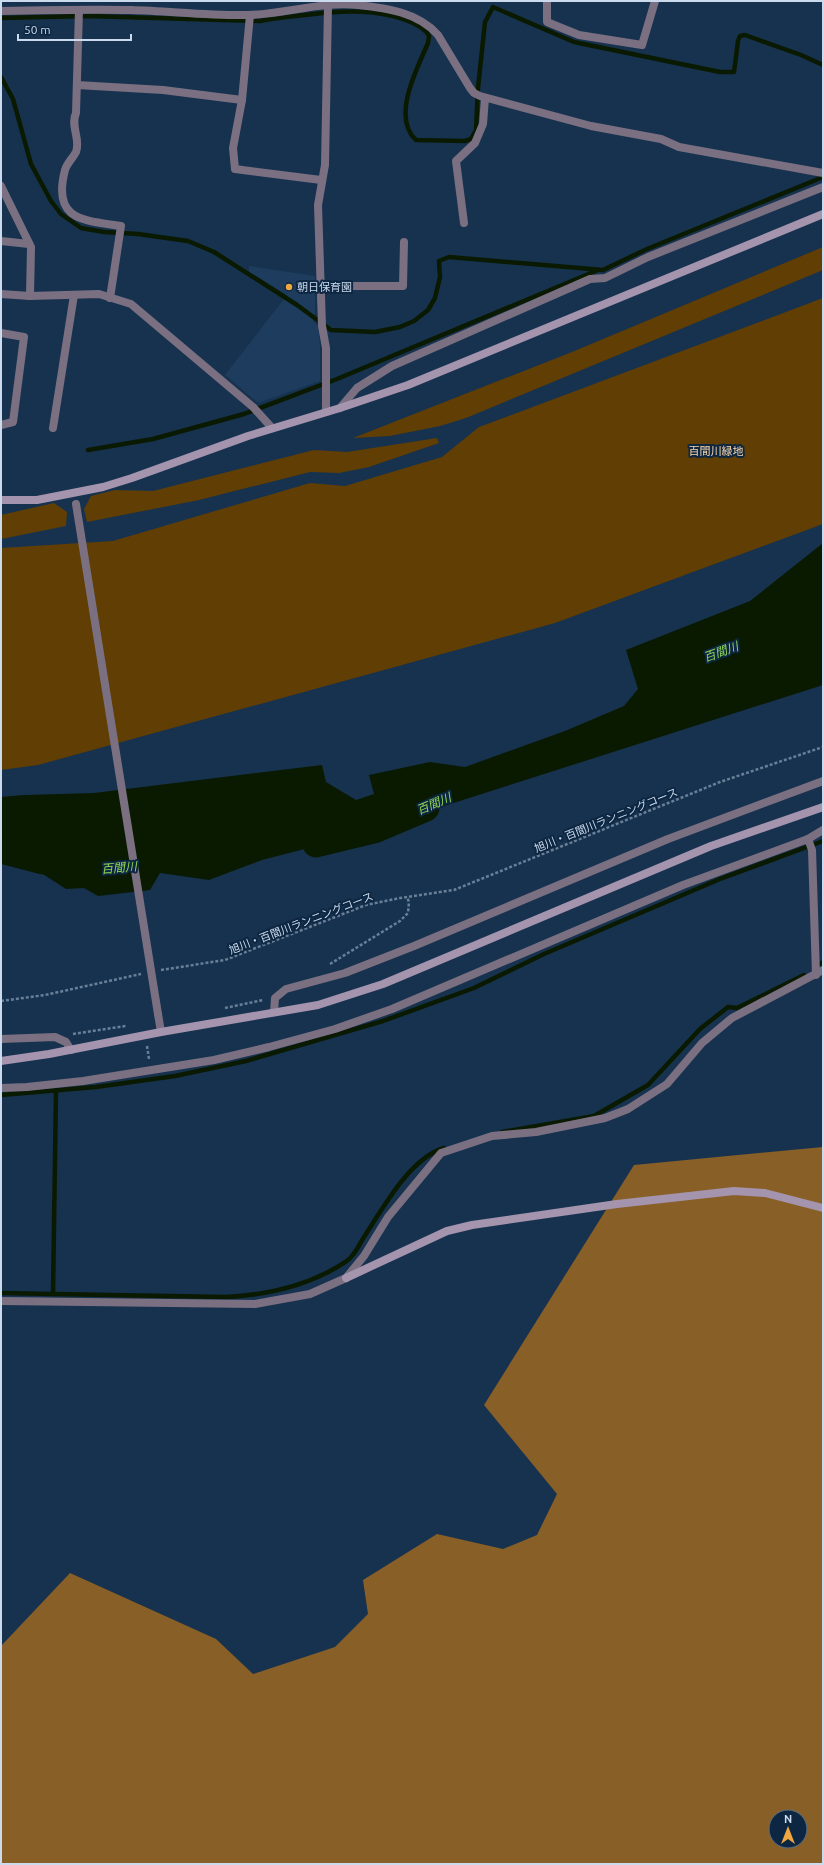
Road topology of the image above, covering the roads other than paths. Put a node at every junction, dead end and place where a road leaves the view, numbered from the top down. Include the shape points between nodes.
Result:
1 (129, 1) edge
2 (547, 1) edge
3 (655, 1) edge
4 (307, 4) edge
5 (129, 10) junction
6 (1, 11) edge
7 (77, 11) edge
8 (328, 11) junction
9 (250, 20) junction
10 (77, 85) junction
11 (480, 96) junction
12 (242, 100) junction
13 (823, 173) edge
14 (322, 180) junction
15 (1, 186) edge
16 (823, 187) edge
17 (823, 214) edge
18 (464, 223) dead end
19 (1, 241) edge
20 (404, 242) dead end
21 (30, 244) junction
22 (322, 286) junction
23 (1, 294) edge
24 (74, 295) junction
25 (30, 296) junction
26 (110, 298) junction
27 (1, 333) edge
28 (340, 408) junction
29 (326, 412) junction
30 (1, 425) edge
31 (53, 428) dead end
32 (272, 428) junction
33 (74, 492) junction
34 (1, 500) edge
35 (823, 781) edge
36 (823, 807) edge
37 (823, 830) edge
38 (810, 844) junction
39 (820, 972) edge
40 (274, 1012) junction
41 (161, 1032) junction
42 (1, 1039) edge
43 (71, 1050) junction
44 (1, 1061) edge
45 (1, 1088) edge
46 (823, 1208) edge
47 (346, 1278) junction
48 (1, 1301) edge

1 - 5 street
2 - 3 street via 547,22 579,35 642,45
4 - 8 street
4 - 9 street
5 - 7 street
5 - 9 street
6 - 7 street
7 - 10 street
8 - 11 street via 356,5 386,9 422,20 438,35
8 - 14 street via 325,165
9 - 12 street
10 - 12 street via 163,90
10 - 26 street via 74,119 76,151 65,169 63,203 72,214 93,222 121,226
11 - 13 street via 591,126 661,139 679,147
11 - 18 street via 483,124 476,143 456,162
12 - 14 street via 234,148 234,169
14 - 22 street via 318,205
15 - 21 street
16 - 28 street via 648,257 605,278 590,278 392,366 357,388
17 - 28 street via 408,385
19 - 21 street
20 - 22 street via 403,286
21 - 25 street
22 - 29 street via 322,326 326,348
23 - 25 street
24 - 25 street
24 - 26 street via 99,294
24 - 31 street
26 - 32 street via 130,304 256,409
27 - 30 street via 24,336 13,422
28 - 29 street
29 - 32 street
32 - 33 street via 132,478
33 - 34 street via 37,500
33 - 41 street, bridge
35 - 40 street via 668,839 400,952 345,973 286,989 275,998
36 - 40 street via 711,846 383,984 318,1005
37 - 38 street
38 - 39 street
38 - 45 street via 683,885 392,1009 335,1029 214,1060 83,1081
39 - 47 street via 732,1018 702,1043 667,1084 628,1110 605,1118 536,1132 492,1136 441,1153 388,1217 364,1256
40 - 41 street
41 - 43 street
42 - 43 street via 55,1037 66,1042
43 - 44 street
46 - 47 street via 765,1193 734,1191 633,1202 480,1224 447,1231
47 - 48 street via 310,1294 255,1304

